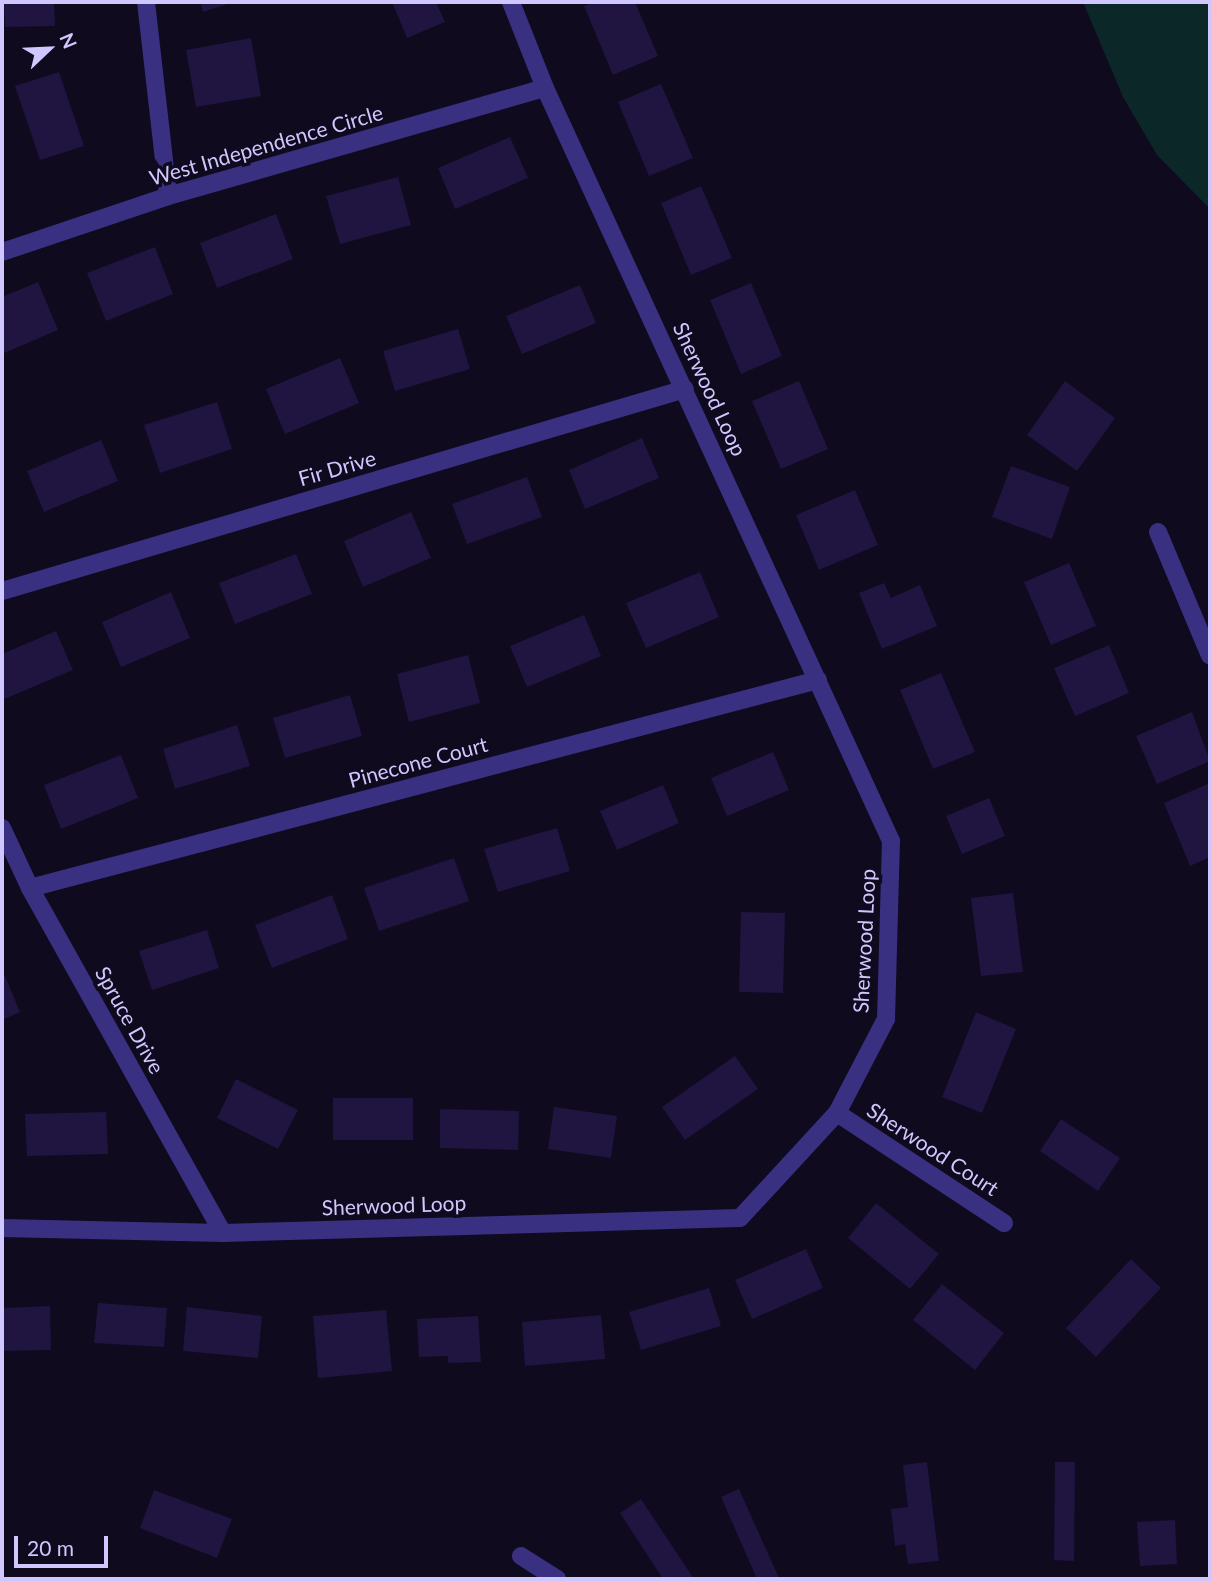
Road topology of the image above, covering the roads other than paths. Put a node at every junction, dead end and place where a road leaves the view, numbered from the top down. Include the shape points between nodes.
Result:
1 (146, 2) edge
2 (511, 2) edge
3 (545, 88) junction
4 (168, 196) junction
5 (2, 252) edge
6 (685, 388) junction
7 (1158, 532) dead end
8 (2, 591) edge
9 (1210, 656) edge
10 (818, 680) junction
11 (2, 828) edge
12 (30, 888) junction
13 (837, 1113) junction
14 (1004, 1223) dead end
15 (2, 1228) edge
16 (223, 1233) junction
17 (520, 1556) dead end
18 (557, 1579) edge

1 - 4 street
2 - 3 street, Sherwood Loop
3 - 4 street, West Independence Circle
3 - 6 street, Sherwood Loop
4 - 5 street, West Independence Circle
6 - 8 street, Fir Drive
6 - 10 street, Sherwood Loop
7 - 9 street
10 - 12 street, Pinecone Court
10 - 13 street, Sherwood Loop via 891,841 886,1019
11 - 12 street, Spruce Drive
12 - 16 street, Spruce Drive
13 - 14 street, Sherwood Court
13 - 16 street, Sherwood Loop via 740,1218
15 - 16 street, Sherwood Loop
17 - 18 street

